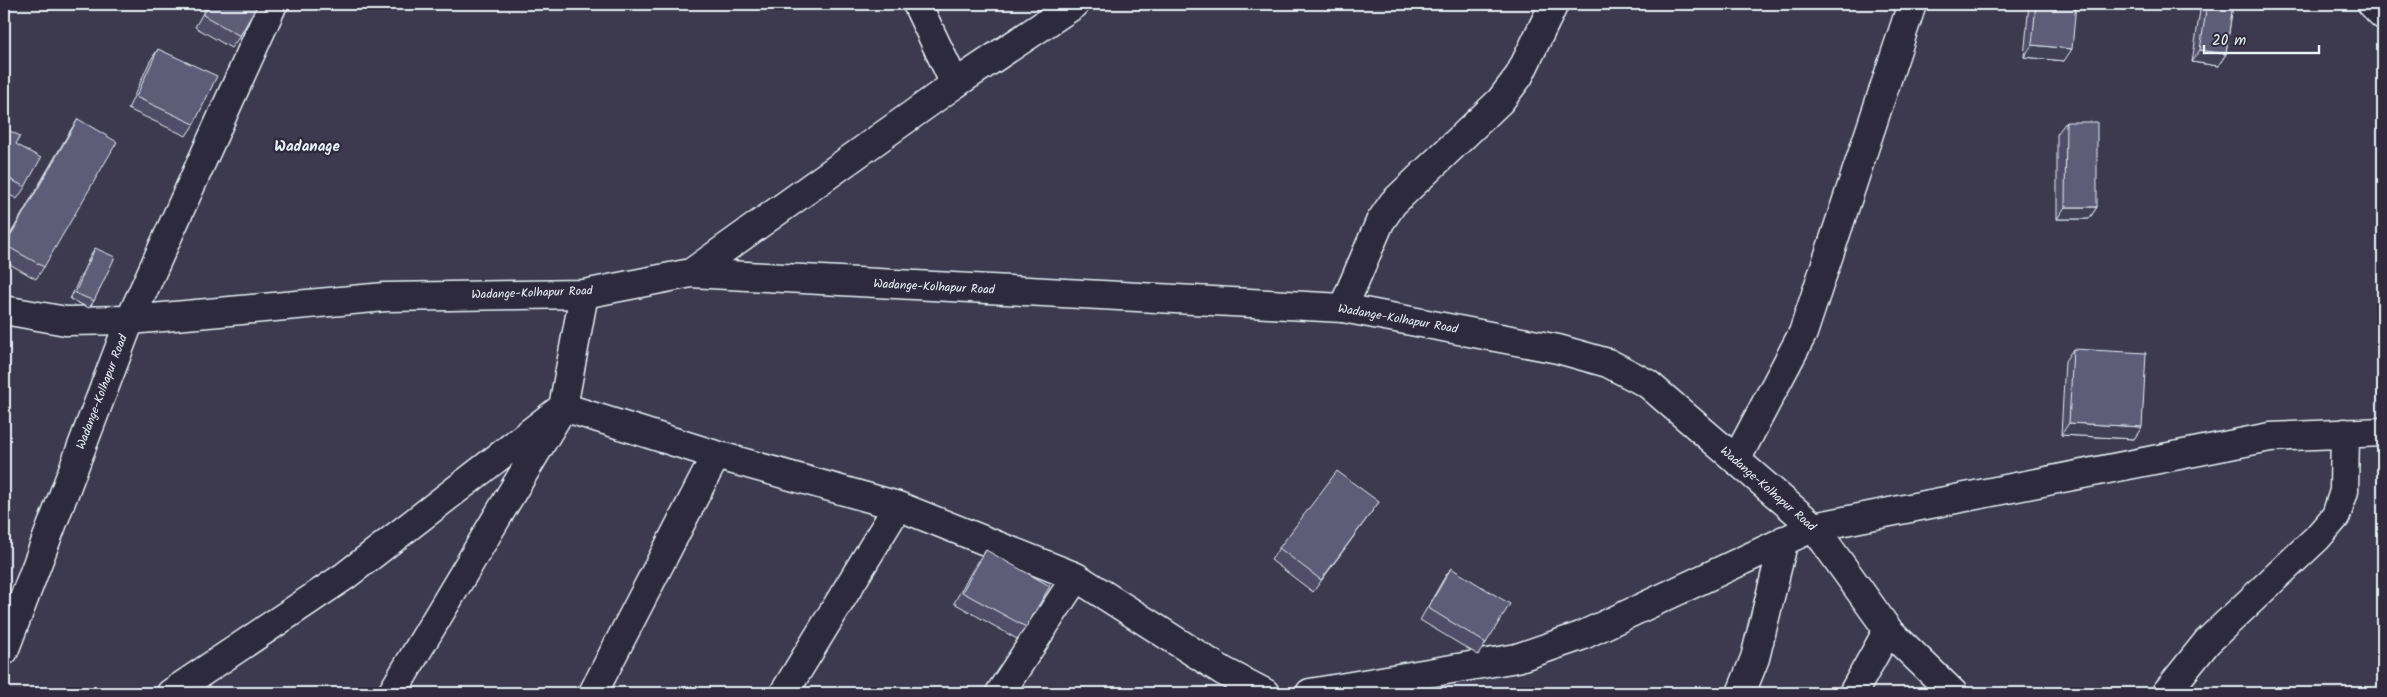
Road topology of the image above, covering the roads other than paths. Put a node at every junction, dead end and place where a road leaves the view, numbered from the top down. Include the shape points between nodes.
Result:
1 (274, 4) edge
2 (917, 4) edge
3 (1075, 4) edge
4 (1554, 4) edge
5 (1912, 4) edge
6 (2372, 4) edge
7 (2383, 15) edge
8 (955, 84) junction
9 (691, 273) junction
10 (584, 294) junction
11 (1343, 308) junction
12 (4, 310) edge
13 (130, 320) junction
14 (563, 407) junction
15 (2383, 432) edge
16 (2345, 434) junction
17 (716, 455) junction
18 (1736, 460) junction
19 (898, 506) junction
20 (1814, 527) junction
21 (1784, 540) junction
22 (1076, 577) junction
23 (1888, 630) junction
24 (4, 651) edge
25 (171, 693) edge
26 (392, 693) edge
27 (593, 693) edge
28 (784, 693) edge
29 (1000, 693) edge
30 (1265, 693) edge
31 (1310, 693) edge
32 (1741, 693) edge
33 (1853, 693) edge
34 (1953, 693) edge
35 (2166, 693) edge

1 - 13 street
2 - 8 street
3 - 8 street
4 - 11 street via 1519,76 1500,101 1394,203 1380,222
5 - 18 street via 1803,333
6 - 7 street
8 - 9 street
9 - 10 street, Wadange-Kolhapur Road
9 - 11 street, Wadange-Kolhapur Road
10 - 13 street, Wadange-Kolhapur Road via 385,297
10 - 14 street
11 - 18 street, Wadange-Kolhapur Road via 1558,349 1608,363 1648,384
12 - 13 street via 66,321
13 - 24 street, Wadange-Kolhapur Road
14 - 17 street
14 - 25 street via 345,576
14 - 26 street
15 - 16 street
16 - 20 street via 2270,437
16 - 35 street via 2344,491 2336,516 2207,642
17 - 19 street
17 - 27 street
18 - 20 street, Wadange-Kolhapur Road
19 - 22 street
19 - 28 street
20 - 21 street
20 - 23 street, Wadange-Kolhapur Road
21 - 31 street via 1581,636 1517,658
21 - 32 street via 1755,658
22 - 29 street
22 - 30 street via 1223,672
23 - 33 street
23 - 34 street, Wadange-Kolhapur Road

